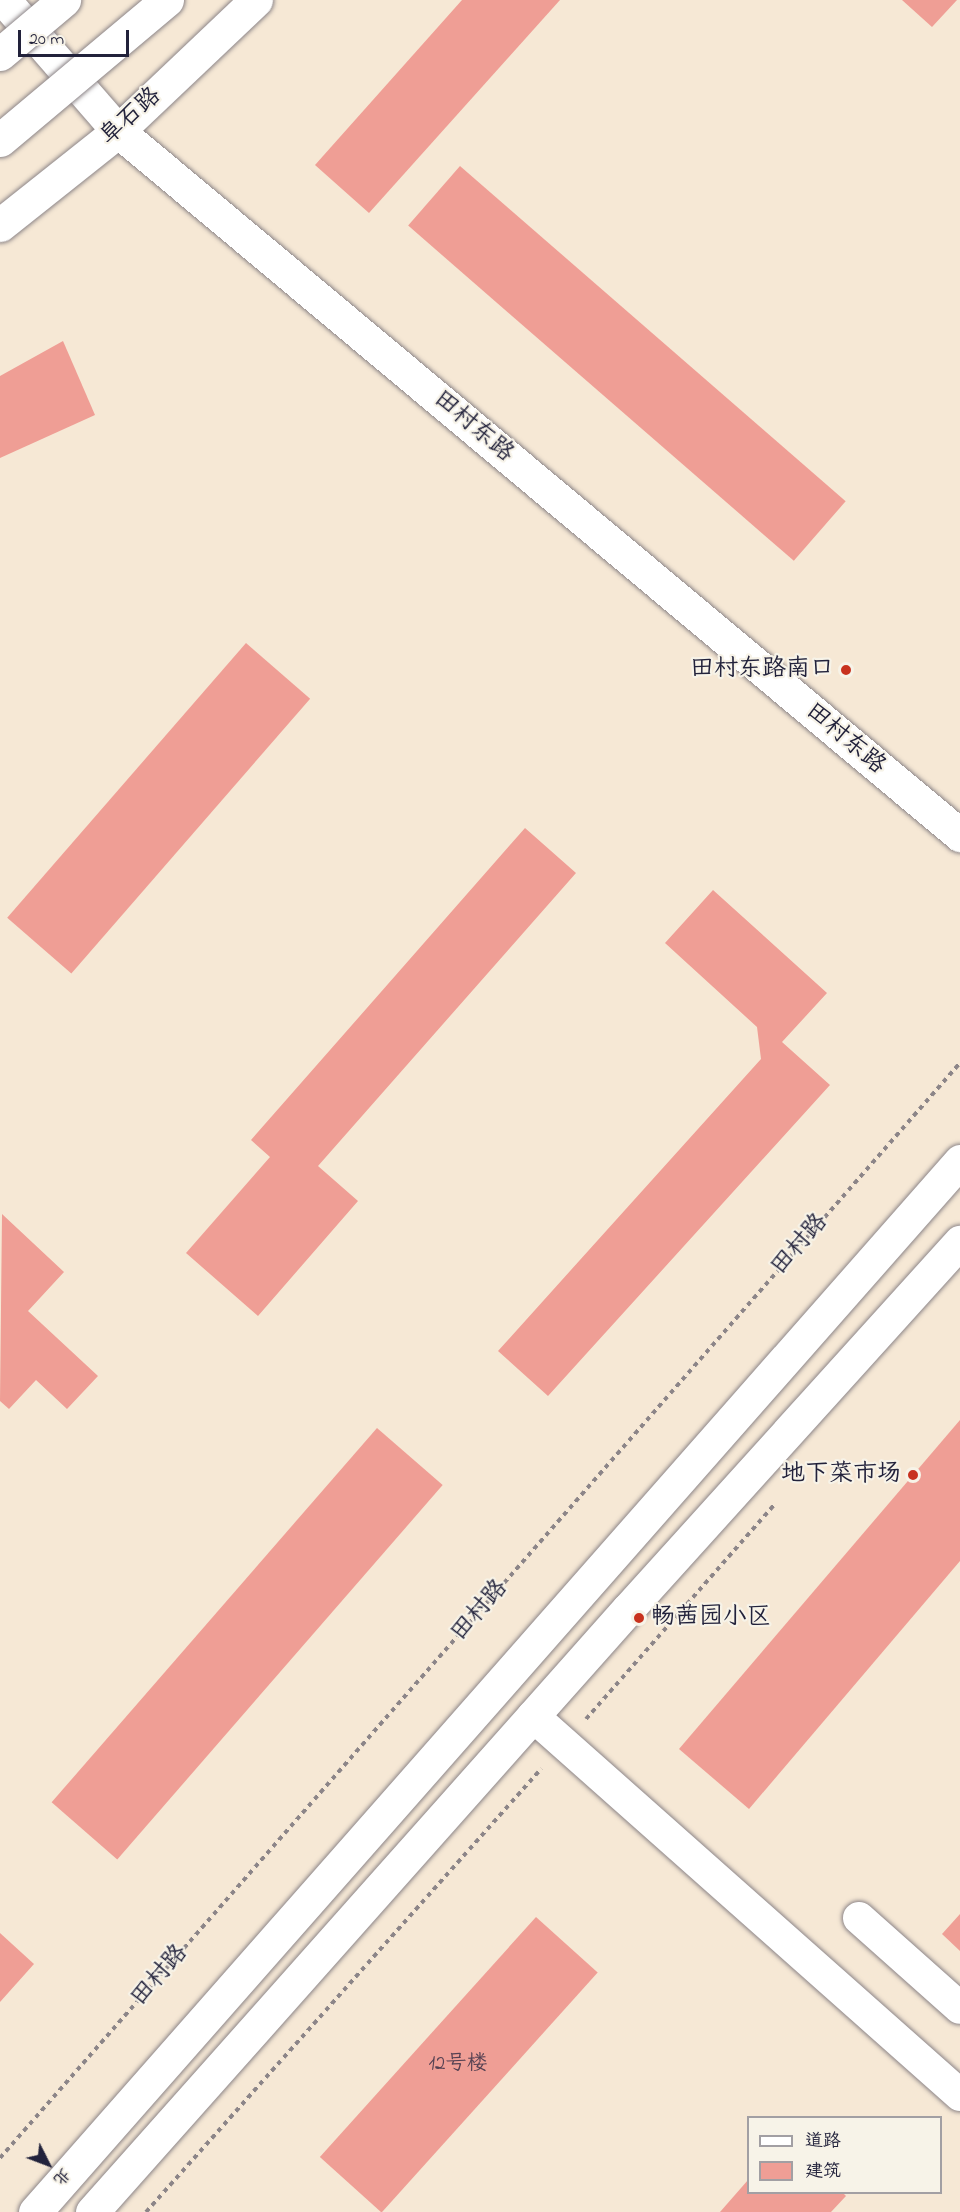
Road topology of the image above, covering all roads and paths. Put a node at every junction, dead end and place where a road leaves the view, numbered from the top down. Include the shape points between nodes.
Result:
1 (4, 0) edge
2 (64, 0) edge
3 (167, 0) edge
4 (256, 0) edge
5 (0, 54) edge
6 (118, 131) junction
7 (0, 140) edge
8 (0, 225) edge
9 (960, 835) edge
10 (960, 1063) edge
11 (960, 1161) edge
12 (960, 1242) edge
13 (533, 1716) junction
14 (859, 1918) dead end
15 (960, 2008) edge
16 (960, 2096) edge
17 (0, 2158) edge
18 (35, 2212) edge
19 (92, 2212) edge

1 - 6 main road, 田村东路
2 - 5 main road, bridge
3 - 7 main road, bridge
4 - 6 main road, 阜石路
6 - 8 main road, 阜石路
6 - 9 main road, 田村东路
10 - 17 path, 田村路
11 - 18 main road
12 - 13 main road
13 - 16 street
13 - 19 main road
14 - 15 street

